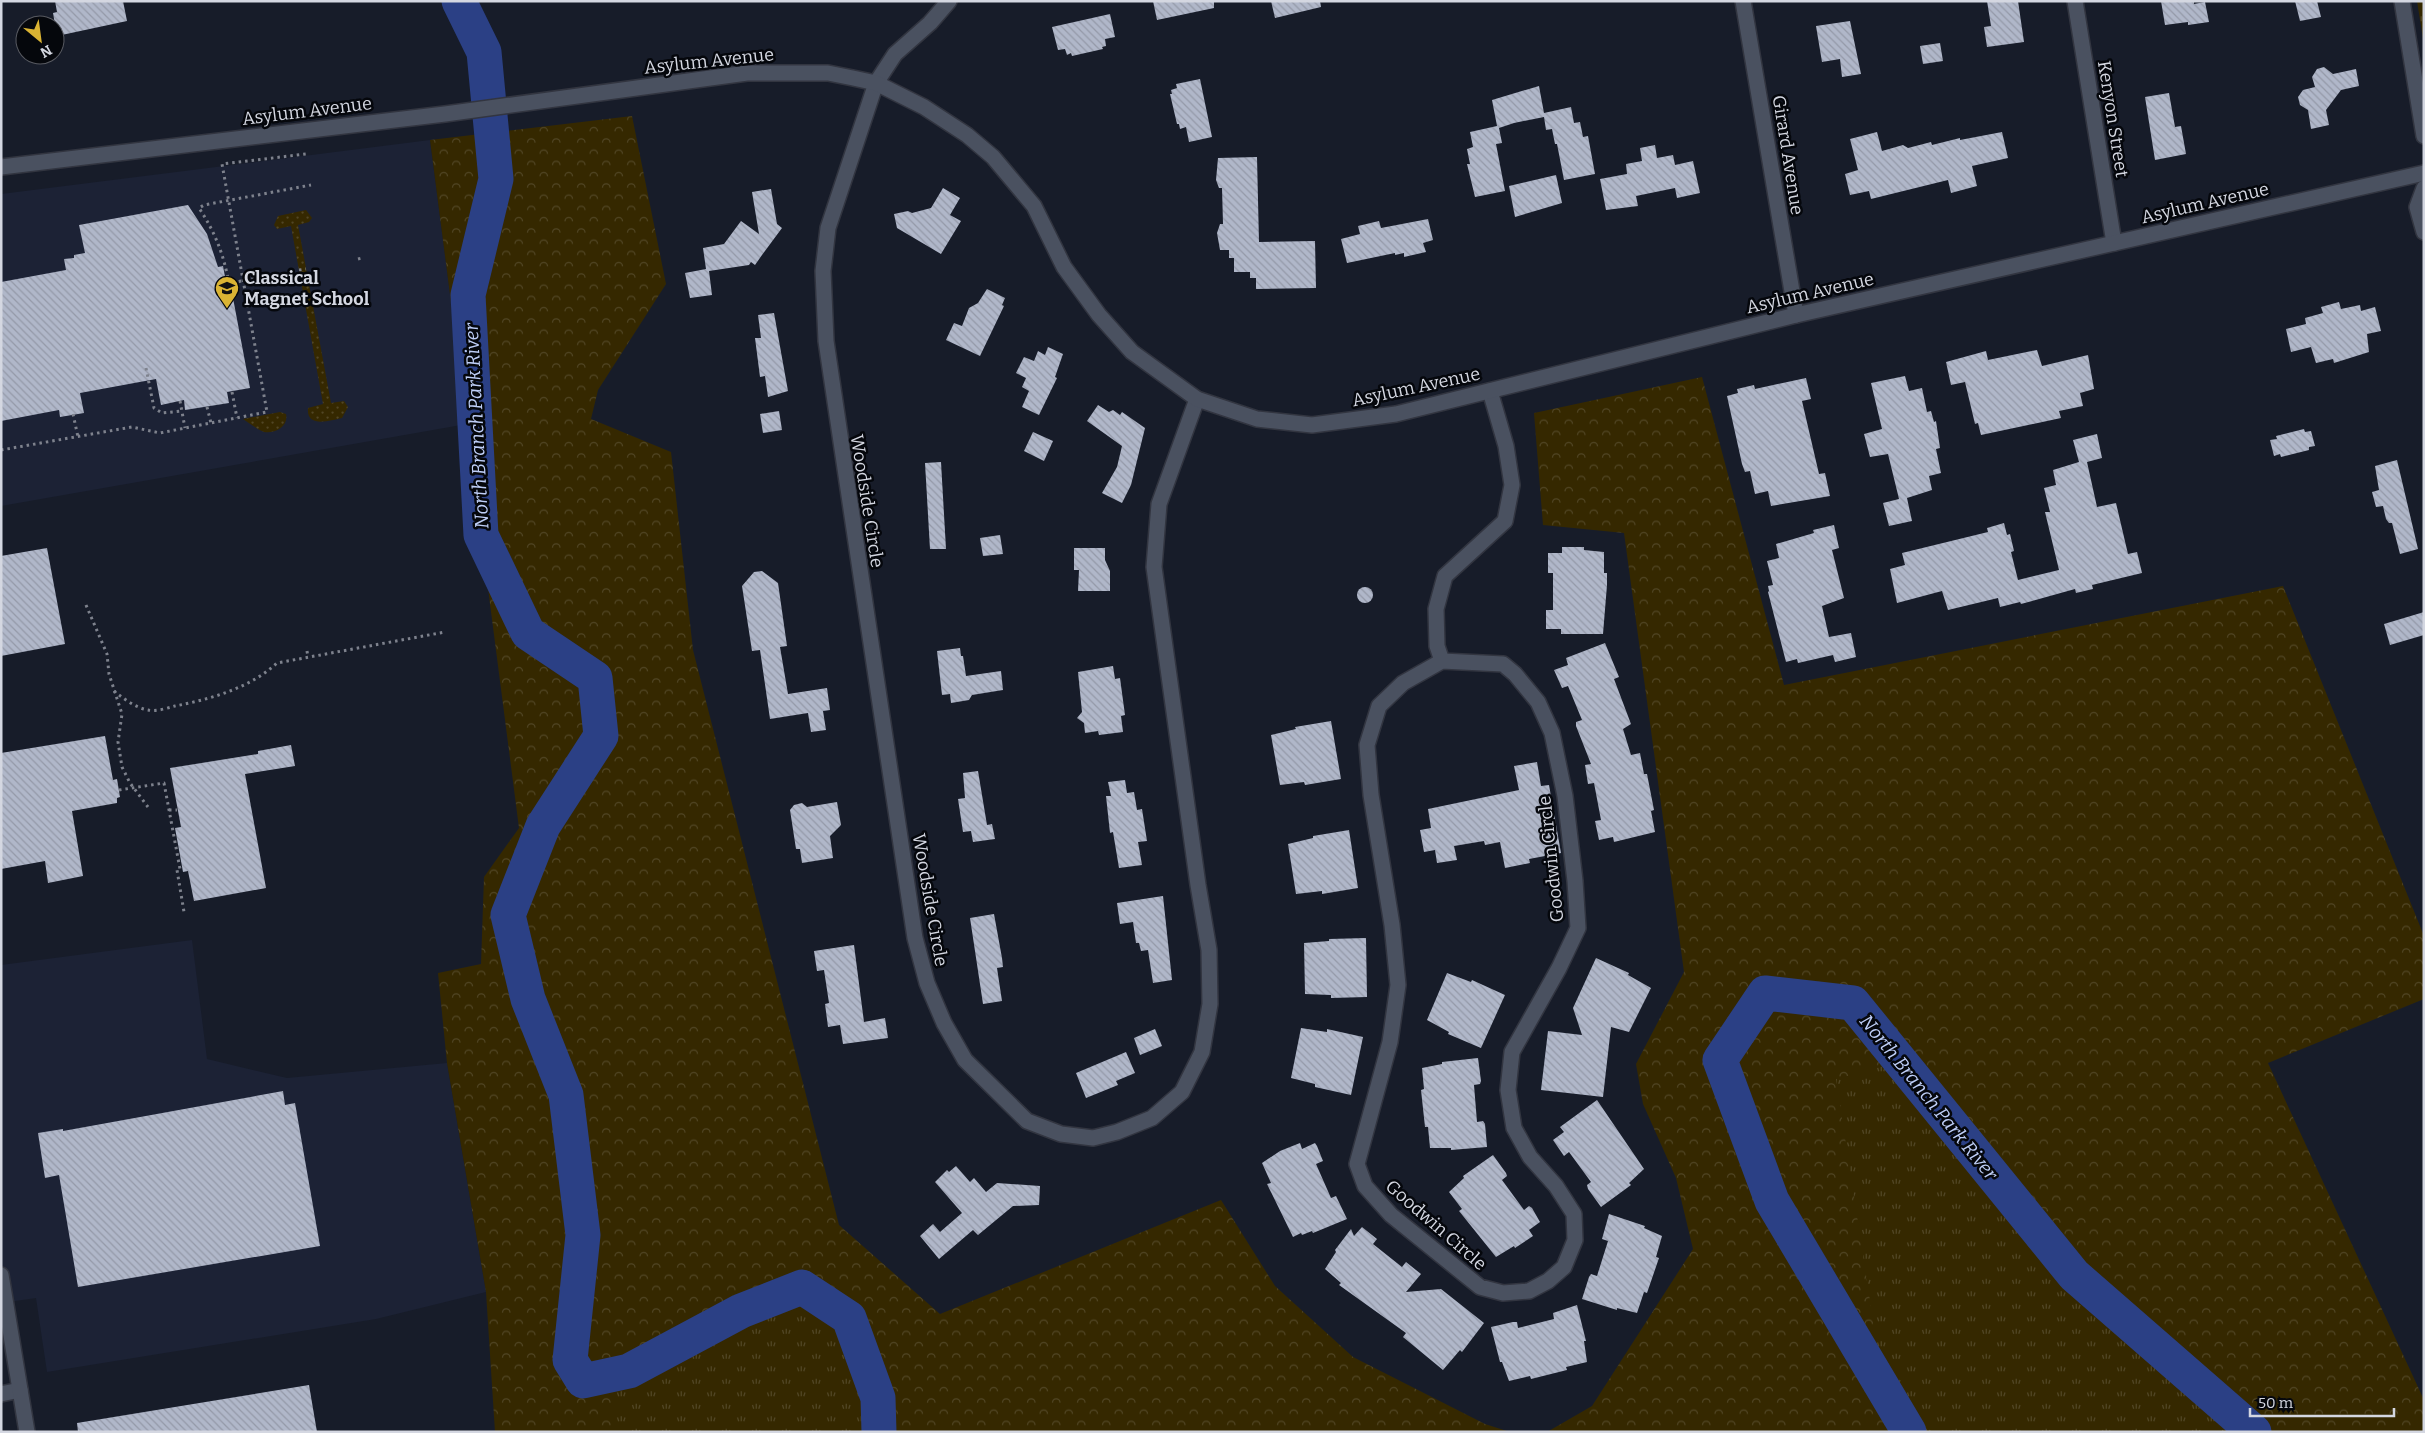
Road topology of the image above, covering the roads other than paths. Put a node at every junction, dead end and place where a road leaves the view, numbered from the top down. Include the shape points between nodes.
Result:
1 (949, 1) edge
2 (1743, 1) edge
3 (2075, 1) edge
4 (2402, 1) edge
5 (876, 84) junction
6 (2424, 136) edge
7 (1, 167) edge
8 (2424, 173) edge
9 (2424, 188) edge
10 (2424, 232) edge
11 (2114, 243) junction
12 (1796, 315) junction
13 (1490, 391) junction
14 (1197, 398) junction
15 (1442, 661) junction
16 (1, 1275) edge
17 (20, 1390) junction
18 (1, 1394) edge
19 (27, 1432) edge

1 - 5 street, Woodside Circle via 895,54
2 - 12 street, Girard Avenue
3 - 11 street, Kenyon Street
4 - 6 street
5 - 7 street, Asylum Avenue via 828,73 747,73 445,114
5 - 14 street, Asylum Avenue via 924,107 967,135 993,157 1034,206 1064,267 1099,315 1132,352
5 - 14 street, Woodside Circle via 828,228 823,271 826,341 915,938 926,983 965,1060 1027,1121 1062,1134 1093,1138 1152,1118 1182,1092 1202,1052 1210,1004 1209,950 1154,567 1158,504
8 - 11 street, Asylum Avenue
9 - 10 street via 2417,207
11 - 12 street, Asylum Avenue
12 - 13 street, Asylum Avenue
13 - 14 street, Asylum Avenue via 1396,414 1312,425 1257,419
13 - 15 street via 1506,446 1512,485 1505,521 1445,576 1436,609 1437,646
15 - 15 street, Goodwin Circle via 1403,683 1379,706 1367,745 1398,985 1390,1042 1357,1164 1365,1186 1391,1215 1480,1287 1503,1293 1528,1291 1548,1281 1564,1267 1575,1240 1574,1214 1556,1186 1530,1157 1514,1128 1508,1090 1512,1052 1578,928 1565,796 1552,733 1538,702 1515,674 1503,664
16 - 17 street
17 - 18 street
17 - 19 street

